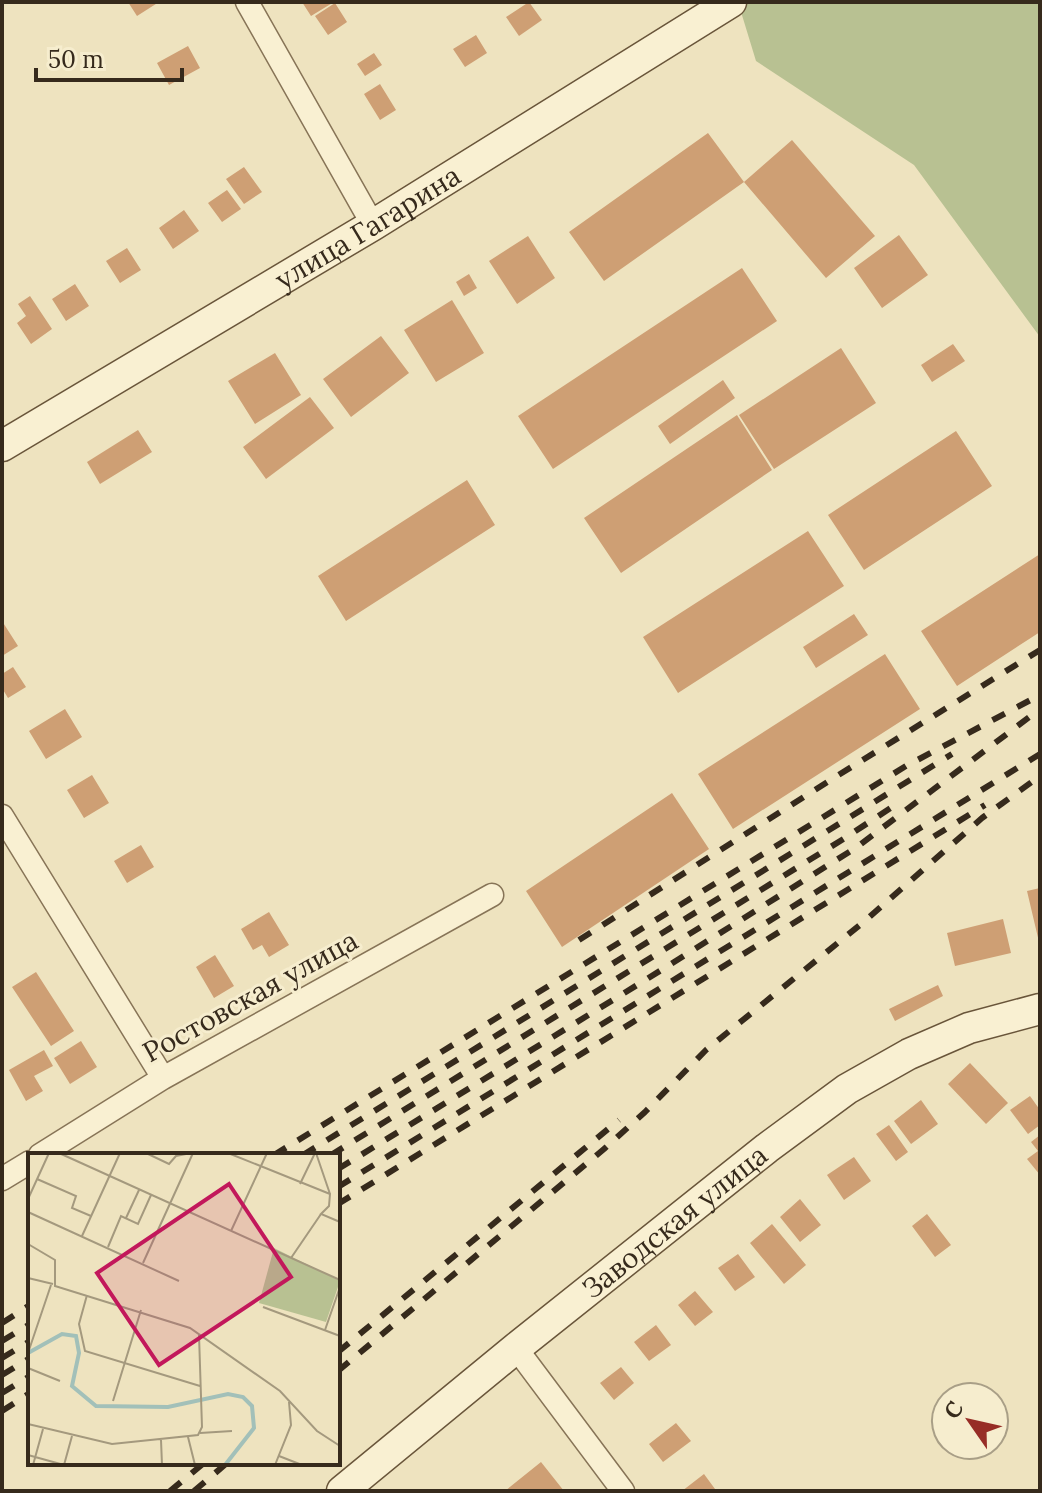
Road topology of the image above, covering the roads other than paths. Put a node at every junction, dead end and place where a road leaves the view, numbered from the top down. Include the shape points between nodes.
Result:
1 (247, 2) edge
2 (731, 2) edge
3 (373, 225) junction
4 (2, 446) edge
5 (2, 816) edge
6 (492, 895) dead end
7 (1040, 1009) edge
8 (1002, 1020) junction
9 (1040, 1025) edge
10 (163, 1078) junction
11 (43, 1153) edge
12 (28, 1163) edge
13 (2, 1179) edge
14 (516, 1348) junction
15 (342, 1491) edge
16 (623, 1491) edge

1 - 3 street
2 - 3 main road, улица Гагарина
3 - 4 main road, улица Гагарина
5 - 10 street
6 - 10 street, Ростовская улица
7 - 8 main road, Заводская улица
8 - 9 main road
8 - 14 main road, Заводская улица via 909,1054 847,1089
10 - 11 street, Ростовская улица
12 - 13 street
14 - 15 main road, Заводская улица
14 - 16 street

